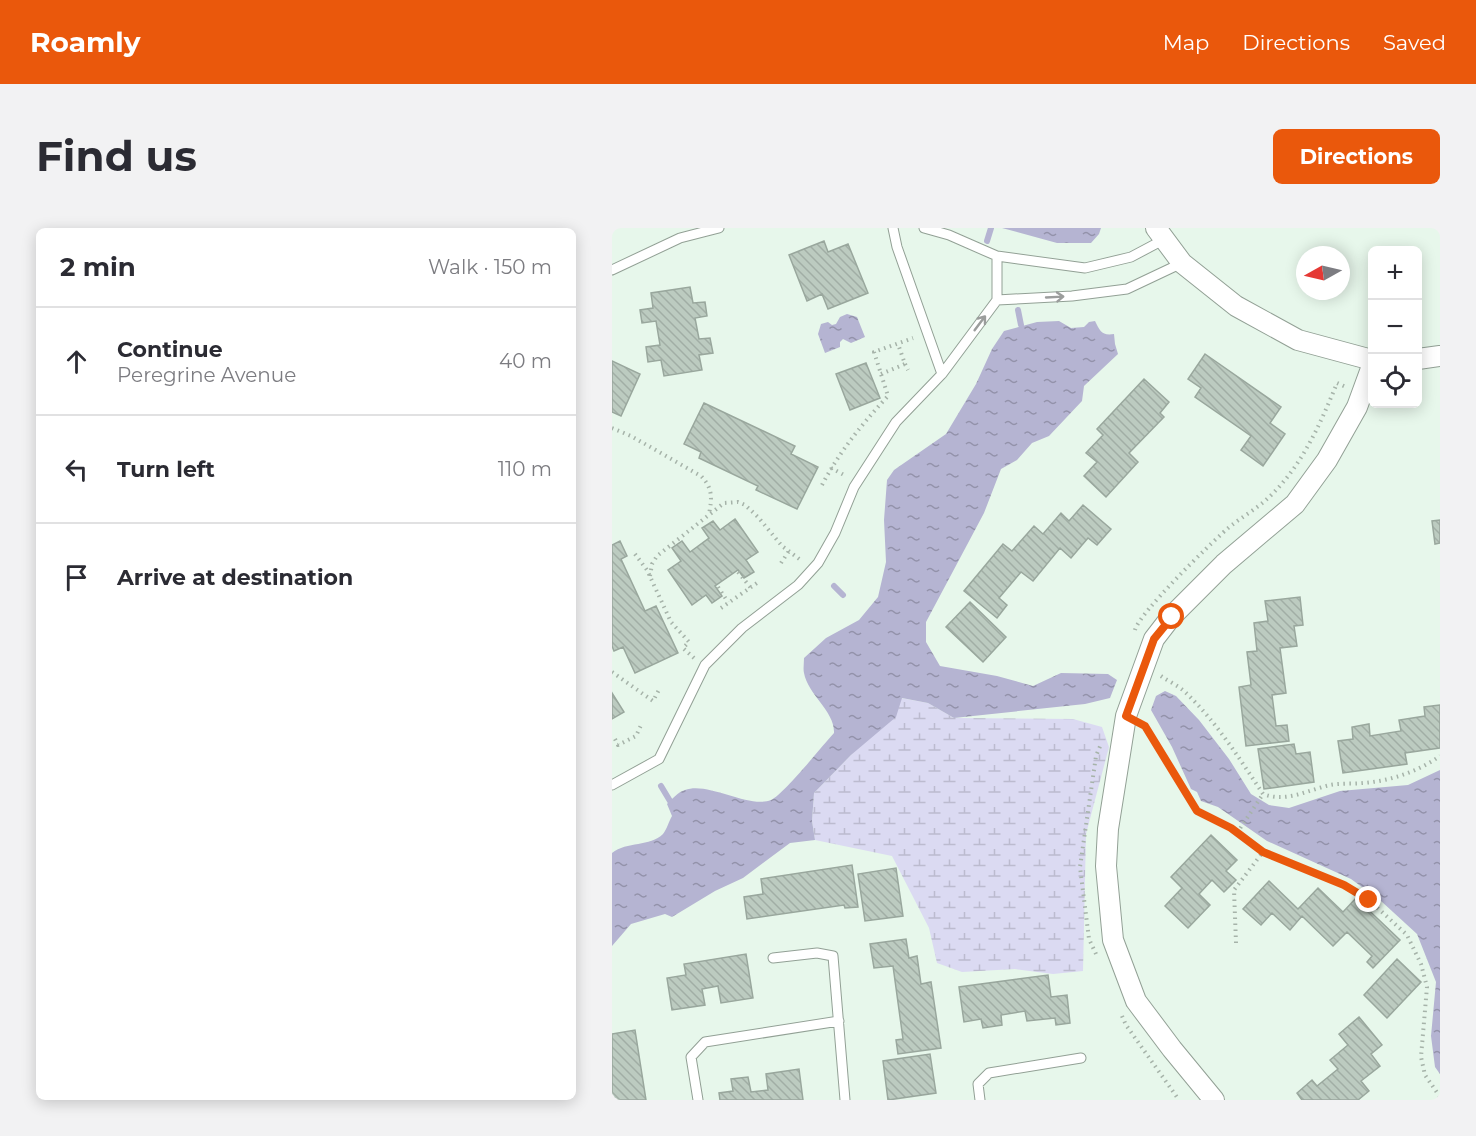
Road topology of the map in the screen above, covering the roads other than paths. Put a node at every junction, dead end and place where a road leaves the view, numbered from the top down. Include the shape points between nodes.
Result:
1 (719, 228) edge
2 (893, 228) edge
3 (924, 228) edge
4 (1160, 234) edge
5 (997, 256) junction
6 (1182, 263) junction
7 (612, 270) edge
8 (997, 300) junction
9 (1440, 356) edge
10 (1422, 358) edge
11 (1368, 359) edge
12 (942, 374) junction
13 (1368, 377) edge
14 (612, 785) edge
15 (773, 958) dead end
16 (839, 1021) junction
17 (1081, 1058) dead end
18 (1212, 1097) edge
19 (698, 1100) edge
20 (845, 1100) edge
21 (980, 1100) edge
22 (1192, 1100) edge

1 - 7 lane via 680,238
2 - 12 lane
3 - 5 lane
4 - 5 lane via 1131,257 1085,268
4 - 6 street
5 - 8 lane
8 -> 6 lane via 1127,289
6 - 11 street via 1236,306 1298,340
12 -> 8 lane
9 - 10 street
12 - 14 lane via 896,422 854,487 818,563 798,585 742,628 705,664 659,759
13 - 18 street via 1357,407 1327,460 1295,504 1224,564 1154,639 1126,716 1107,829 1113,940 1136,1001
15 - 16 lane via 816,953 832,956
16 - 19 lane via 705,1042 692,1057
16 - 20 lane
17 - 21 lane via 989,1073 978,1084
18 - 22 street

